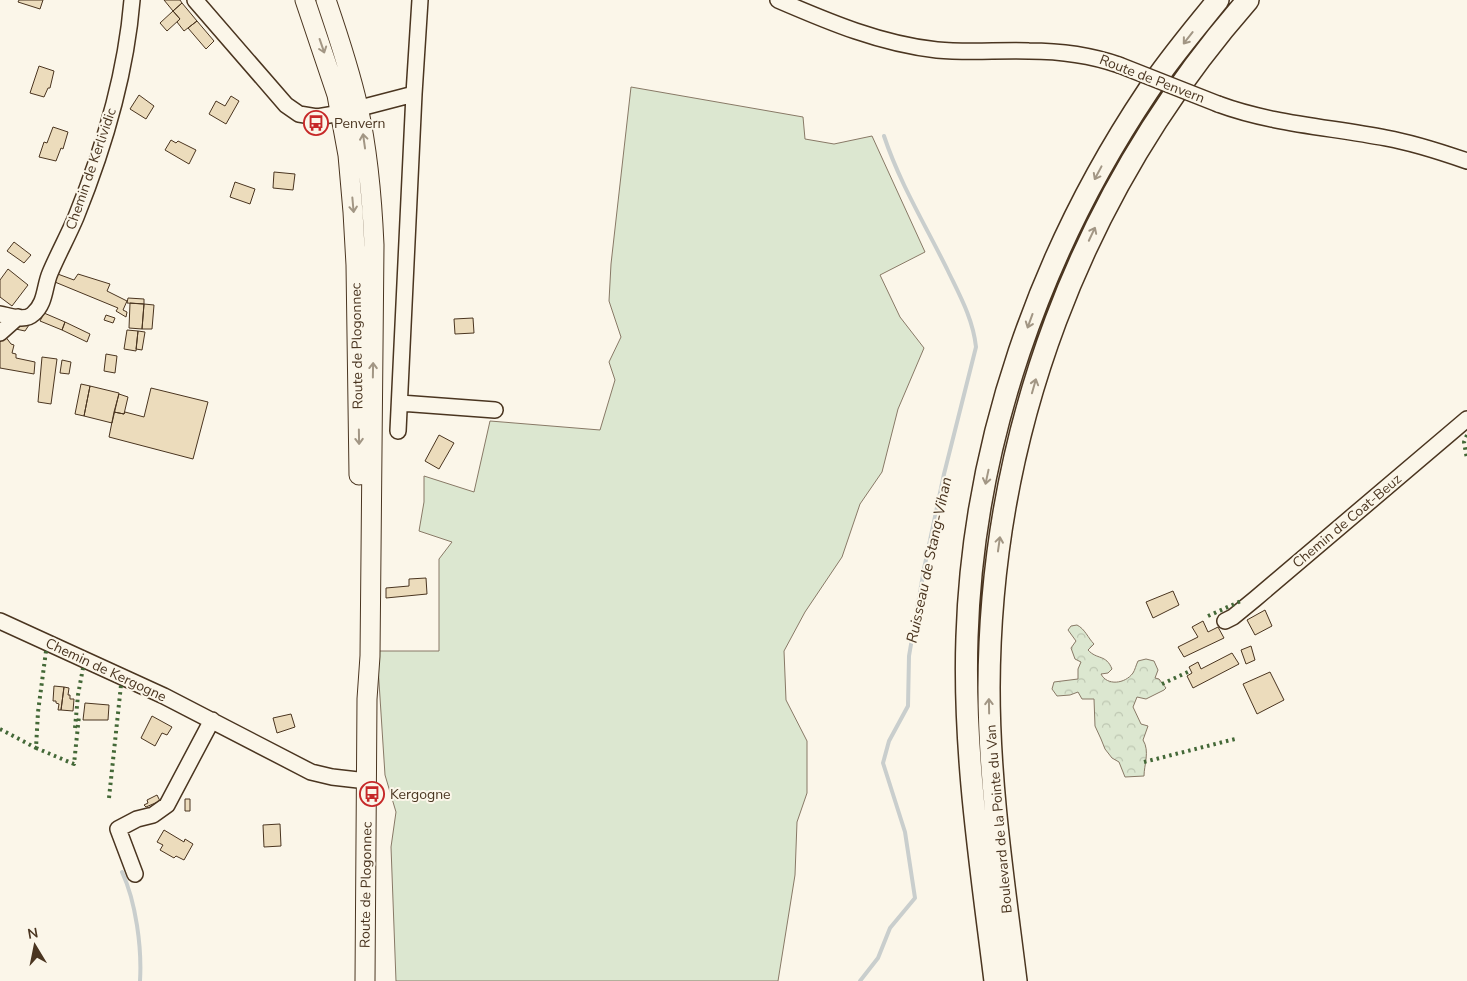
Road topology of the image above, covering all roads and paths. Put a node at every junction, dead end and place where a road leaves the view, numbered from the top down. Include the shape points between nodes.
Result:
1 (132, 0) edge
2 (195, 0) edge
3 (305, 0) edge
4 (326, 0) edge
5 (420, 0) edge
6 (778, 0) edge
7 (1218, 0) edge
8 (1248, 0) edge
9 (414, 94) junction
10 (350, 110) junction
11 (1467, 161) edge
12 (0, 314) edge
13 (18, 317) junction
14 (0, 333) edge
15 (400, 403) junction
16 (495, 410) dead end
17 (1467, 419) edge
18 (398, 430) dead end
19 (0, 621) edge
20 (1225, 621) dead end
21 (212, 720) junction
22 (367, 781) junction
23 (135, 874) dead end
24 (365, 981) edge
25 (995, 981) edge
26 (1017, 981) edge

1 - 13 street, Chemin de Kerlividic via 121,79 88,185 49,274 45,296 33,315
2 - 10 street via 286,105 299,114 317,117
3 -> 10 main road, Route de Plogonnec via 331,75
4 - 10 main road, Route de Plogonnec via 344,53
5 - 9 street
6 - 11 street, Route de Penvern, bridge via 842,26 910,46 966,52 1053,52 1091,56 1254,116 1387,138
7 -> 25 highway, Boulevard de la Pointe du Van via 1147,93 1079,210 1031,318 1006,392 993,448 972,554 966,678 975,818
26 -> 8 highway, Boulevard de la Pointe du Van via 996,814 989,688 996,562 1015,454 1060,308 1103,211 1158,119
9 - 10 street
9 - 15 street
10 - 22 main road, Route de Plogonnec via 369,179 374,253
12 - 13 street
13 - 14 street, Chemin de Kerlividic
15 - 16 street
15 - 18 street
17 - 20 street, Chemin de Coat-Beuz via 1256,599
19 - 21 street, Chemin de Kergogne
21 - 22 street, Chemin de Kergogne via 311,772
21 - 23 street via 167,805 153,815 118,829
22 - 24 main road, Route de Plogonnec

